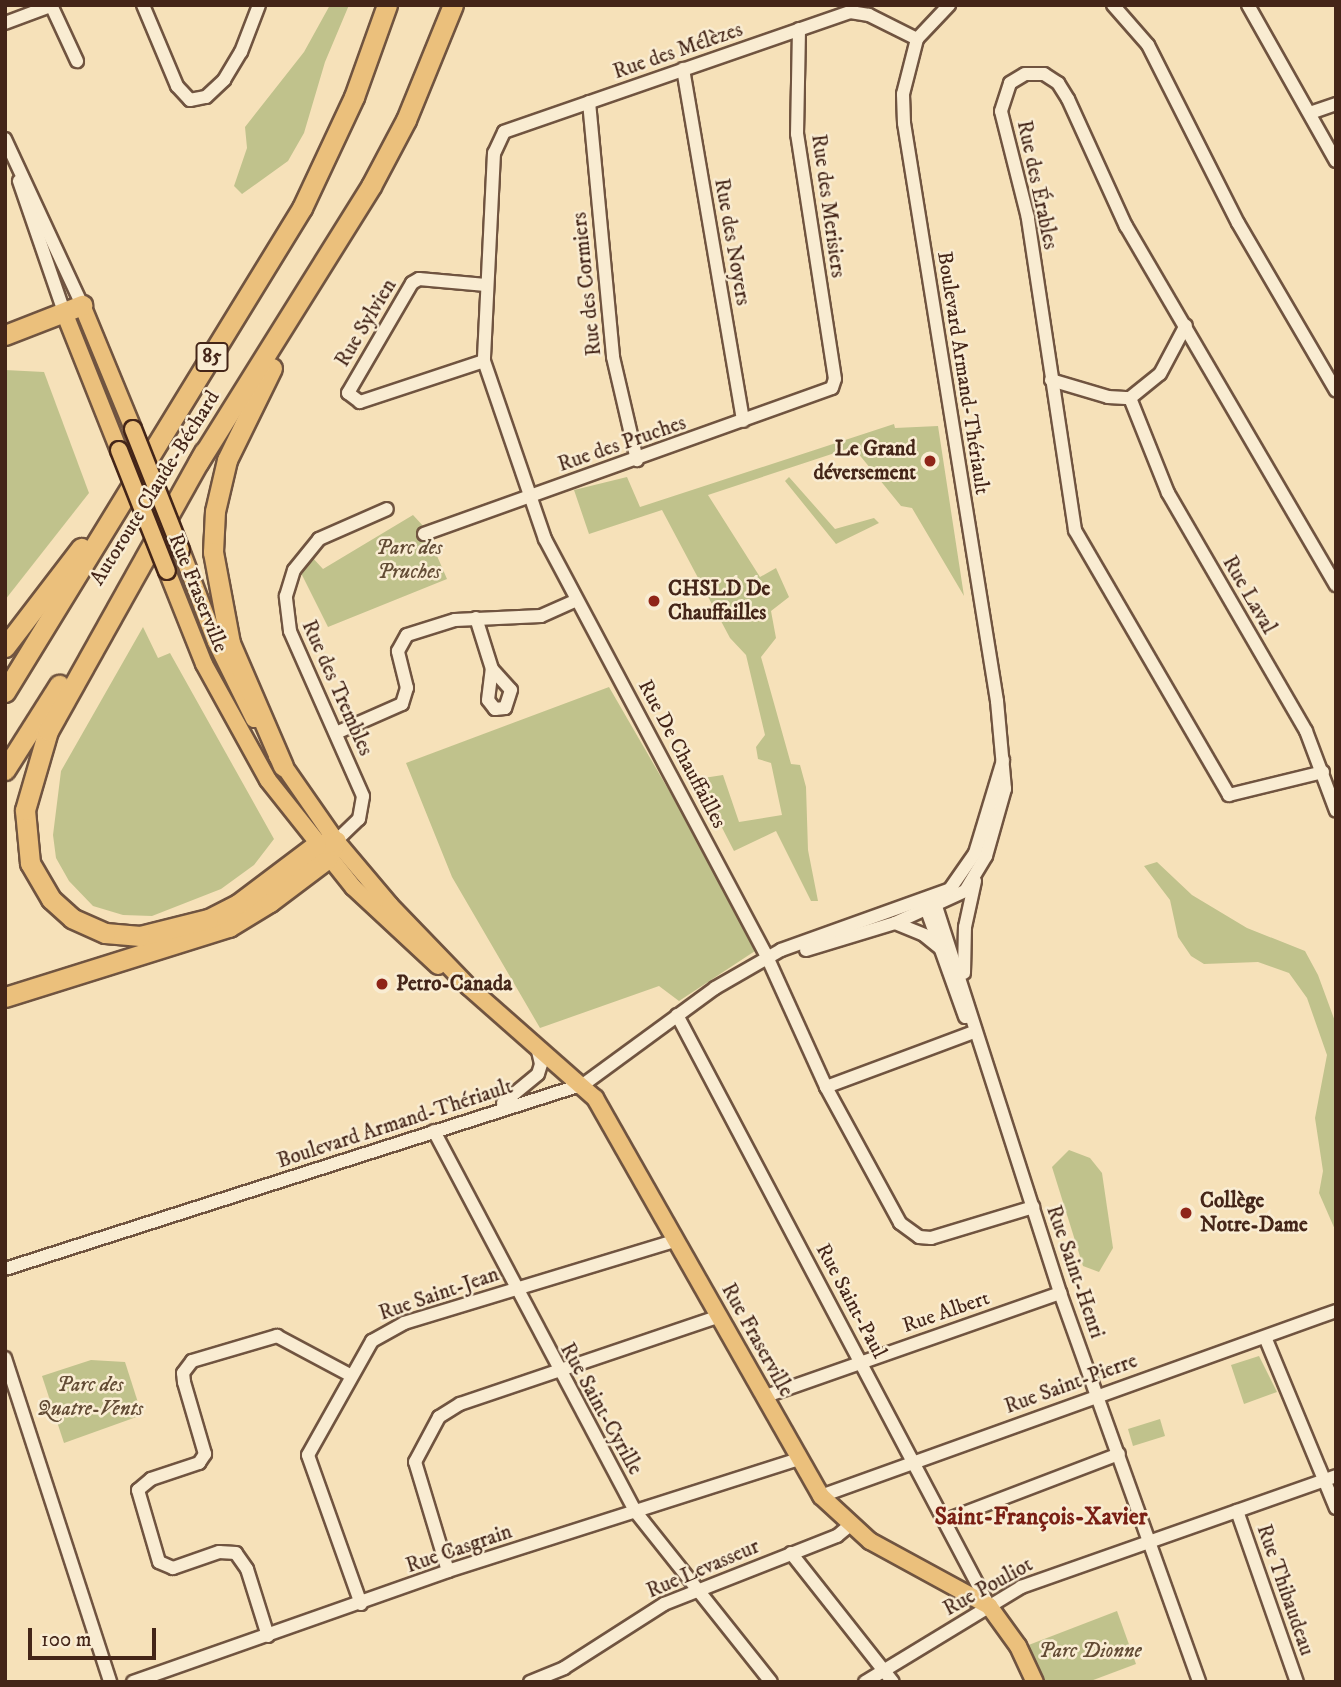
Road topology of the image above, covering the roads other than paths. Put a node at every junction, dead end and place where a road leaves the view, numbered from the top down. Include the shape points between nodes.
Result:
1 (52, 5) edge
2 (143, 5) edge
3 (259, 5) edge
4 (387, 5) edge
5 (453, 5) edge
6 (949, 5) edge
7 (1113, 5) edge
8 (1248, 5) edge
9 (5, 23) edge
10 (799, 29) junction
11 (917, 39) junction
12 (77, 61) dead end
13 (683, 69) junction
14 (589, 102) junction
15 (1336, 104) edge
16 (1310, 113) junction
17 (5, 140) edge
18 (496, 145) joint
19 (392, 148) junction
20 (1336, 161) edge
21 (486, 285) junction
22 (73, 309) junction
23 (1186, 325) junction
24 (5, 335) edge
25 (484, 360) junction
26 (1051, 380) junction
27 (193, 387) junction
28 (832, 388) joint
29 (1336, 391) edge
30 (1130, 398) junction
31 (743, 421) junction
32 (204, 452) junction
33 (637, 460) junction
34 (529, 496) junction
35 (387, 509) dead end
36 (424, 534) dead end
37 (1336, 585) edge
38 (577, 600) junction
39 (476, 618) junction
40 (5, 647) edge
41 (492, 669) dead end
42 (5, 692) edge
43 (336, 733) junction
44 (1003, 760) junction
45 (283, 766) junction
46 (5, 770) edge
47 (1323, 772) junction
48 (1336, 811) edge
49 (326, 848) junction
50 (975, 881) junction
51 (930, 904) junction
52 (895, 923) junction
53 (940, 948) junction
54 (768, 959) junction
55 (966, 994) junction
56 (5, 997) edge
57 (677, 1015) junction
58 (974, 1032) junction
59 (535, 1042) junction
60 (584, 1084) junction
61 (826, 1087) junction
62 (493, 1110) junction
63 (434, 1131) junction
64 (1033, 1207) junction
65 (677, 1240) junction
66 (5, 1269) edge
67 (514, 1289) junction
68 (1060, 1293) junction
69 (1336, 1311) edge
70 (720, 1316) junction
71 (1265, 1337) junction
72 (5, 1357) edge
73 (862, 1362) junction
74 (559, 1371) junction
75 (350, 1375) junction
76 (1099, 1395) junction
77 (766, 1396) junction
78 (1119, 1454) junction
79 (799, 1459) junction
80 (915, 1461) junction
81 (1331, 1478) edge
82 (821, 1496) junction
83 (1336, 1508) edge
84 (635, 1511) junction
85 (1237, 1511) junction
86 (946, 1520) junction
87 (850, 1525) junction
88 (1149, 1540) junction
89 (791, 1553) junction
90 (448, 1571) junction
91 (696, 1591) junction
92 (361, 1604) junction
93 (989, 1605) junction
94 (268, 1636) junction
95 (889, 1676) edge
96 (537, 1681) edge
97 (110, 1682) edge
98 (133, 1682) edge
99 (771, 1682) edge
100 (865, 1682) edge
101 (1035, 1682) edge
102 (1199, 1682) edge
103 (1297, 1682) edge

1 - 9 street
1 - 12 street
2 - 3 street via 177,86 190,100 206,97 224,80 242,52
4 - 27 highway, Autoroute Claude-Béchard / 85 via 355,97 321,172
5 - 19 highway, Autoroute Claude-Béchard / 85
6 - 11 street, Boulevard Armand-Thériault
7 - 29 street via 1148,45 1238,223
8 - 16 street
10 - 11 street, Rue des Mélèzes via 860,12
10 - 13 street, Rue des Mélèzes
10 - 28 street, Rue des Merisiers via 798,145 835,379
11 - 44 street, Boulevard Armand-Thériault via 903,94 904,122
13 - 14 street, Rue des Mélèzes
13 - 31 street, Rue des Noyers
14 - 18 street, Rue des Mélèzes via 504,132
14 - 33 street, Rue des Cormiers via 613,356
15 - 16 street
16 - 20 street
17 - 22 street, Rue Fraserville
17 - 22 street, Rue Fraserville
18 - 21 street, Rue De Chauffailles
19 - 32 highway, Autoroute Claude-Béchard / 85
19 - 45 highway via 355,226 251,407 227,460 216,503 213,552 228,635
21 - 25 street, Rue De Chauffailles
21 - 25 street, Rue Sylvien via 419,279 412,283 348,393 360,402
22 - 24 highway
22 - 45 main road, Rue Fraserville, bridge via 133,429 229,670
22 - 49 main road, Rue Fraserville, bridge via 119,450 227,711 268,780
23 - 26 street, Rue des Érables via 1126,226 1058,83 1044,74 1025,74 1010,83 1002,111 1028,218
23 - 30 street via 1160,374
23 - 37 street, Rue des Érables
25 - 34 street, Rue De Chauffailles
26 - 30 street via 1108,397
26 - 47 street, Rue des Érables via 1075,530 1230,795
27 - 40 highway via 90,536
27 - 42 highway, Autoroute Claude-Béchard / 85
28 - 31 street, Rue des Pruches
30 - 47 street, Rue Laval via 1168,493 1306,731
31 - 33 street, Rue des Pruches
32 - 46 highway, Autoroute Claude-Béchard / 85
32 - 49 highway via 75,678 41,749 25,810 30,863 51,899 72,918 105,933 140,936 185,928 223,912
33 - 34 street, Rue des Pruches
34 - 36 street, Rue des Pruches
34 - 38 street, Rue De Chauffailles
35 - 43 street, Rue des Trembles via 319,538 294,570 286,596 290,631
38 - 39 street via 526,619
38 - 54 street, Rue De Chauffailles
39 - 41 street
39 - 43 street via 407,635 398,651 407,688 402,704
43 - 49 street, Rue des Trembles via 364,805 359,819
44 - 50 street, Boulevard Armand-Thériault via 1002,808
44 - 51 street, Boulevard Armand-Thériault via 986,825 969,866
45 - 49 main road, Rue Fraserville
47 - 48 street, Rue Laval
49 - 56 highway via 229,927
49 - 59 main road, Rue Fraserville via 469,987
50 - 51 street, Boulevard Armand-Thériault
50 - 55 street via 962,959
51 - 52 street, Boulevard Armand-Thériault
51 - 53 street, Rue Saint-Henri
51 - 54 street, Boulevard Armand-Thériault via 781,950
51 - 55 street, Rue Saint-Henri
52 - 53 street via 925,935
52 - 54 street, Boulevard Armand-Thériault
53 - 58 street, Rue Saint-Henri
54 - 57 street, Boulevard Armand-Thériault
54 - 61 street, Rue De Chauffailles
55 - 58 street, Rue Saint-Henri
57 - 60 street, Boulevard Armand-Thériault
57 - 73 street, Rue Saint-Paul
58 - 61 street
58 - 64 street, Rue Saint-Henri
59 - 60 main road, Rue Fraserville
59 - 62 street via 540,1053 538,1074
60 - 62 street, Boulevard Armand-Thériault
60 - 65 main road, Rue Fraserville via 612,1122
61 - 64 street, Rue De Chauffailles via 900,1223 919,1237 931,1238
62 - 63 street, Boulevard Armand-Thériault
63 - 66 street, Boulevard Armand-Thériault
63 - 67 street, Rue Saint-Cyrille
64 - 68 street, Rue Saint-Henri
65 - 67 street, Rue Saint-Jean
65 - 70 main road, Rue Fraserville
67 - 74 street, Rue Saint-Cyrille
67 - 75 street, Rue Saint-Jean via 389,1328 372,1342
68 - 73 street, Rue Albert
68 - 76 street, Rue Saint-Henri
69 - 71 street, Rue Saint-Pierre
70 - 74 street
70 - 77 main road, Rue Fraserville
71 - 76 street, Rue Saint-Pierre
71 - 81 street
72 - 97 street
73 - 77 street, Rue Albert
73 - 80 street, Rue Saint-Paul
74 - 84 street, Rue Saint-Cyrille
74 - 90 street via 448,1409 430,1429 415,1462
75 - 92 street, Rue Saint-Jean via 308,1455
75 - 94 street via 276,1336 192,1361 183,1373 184,1382 205,1454 200,1463 151,1479 138,1490 139,1507 159,1562 173,1568 227,1550 236,1553 247,1569
76 - 78 street, Rue Saint-Henri
76 - 80 street, Rue Saint-Pierre
77 - 79 main road, Rue Fraserville
78 - 86 street
78 - 88 street, Rue Saint-Henri
79 - 82 main road, Rue Fraserville
79 - 84 street, Rue Casgrain
80 - 82 street, Rue Saint-Pierre
80 - 86 street, Rue Saint-Paul
81 - 83 street
81 - 85 street, Rue Pouliot
82 - 87 main road, Rue Fraserville
84 - 90 street, Rue Casgrain
84 - 91 street, Rue Saint-Cyrille
85 - 88 street, Rue Pouliot
85 - 103 street, Rue Thibaudeau
86 - 93 street, Rue Saint-Paul
87 - 89 street, Rue Levasseur via 837,1536
87 - 93 main road, Rue Fraserville
88 - 93 street, Rue Pouliot via 1049,1575
88 - 102 street, Rue Saint-Henri
89 - 91 street, Rue Levasseur
89 - 95 street
90 - 92 street, Rue Casgrain
91 - 96 street, Rue Levasseur via 644,1615
91 - 99 street, Rue Saint-Cyrille
92 - 94 street, Rue Casgrain
93 - 95 street, Rue Pouliot
93 - 101 main road, Rue Fraserville via 1018,1646
94 - 98 street, Rue Casgrain
95 - 100 street, Rue Pouliot

